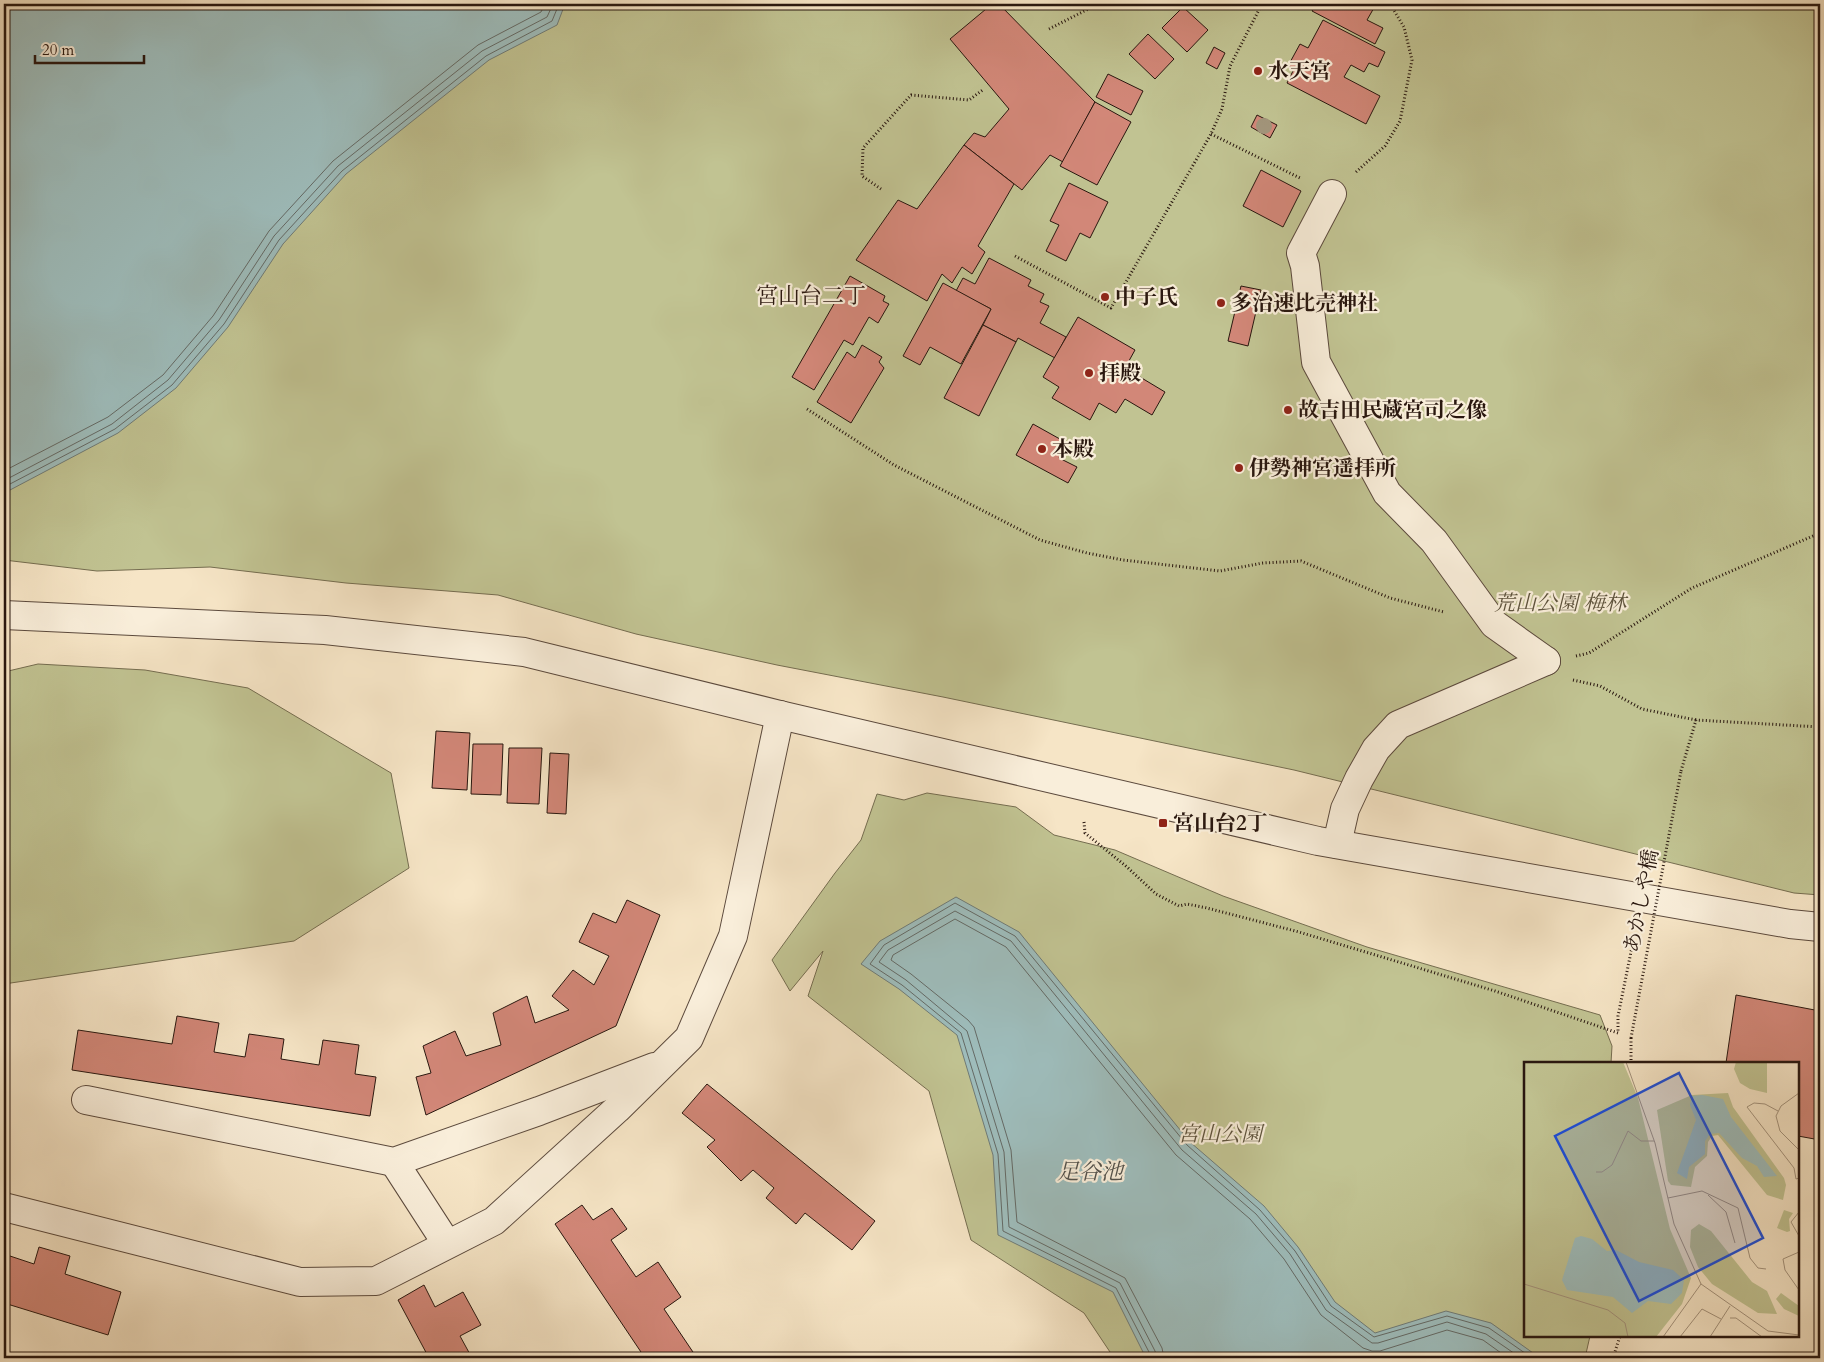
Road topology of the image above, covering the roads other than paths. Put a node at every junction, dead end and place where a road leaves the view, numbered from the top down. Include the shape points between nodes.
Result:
1 (1332, 194) road end
2 (4, 615) edge
3 (780, 715) junction
4 (1338, 844) junction
5 (1820, 927) edge
6 (663, 1064) junction
7 (86, 1100) dead end
8 (394, 1162) junction
9 (4, 1207) edge
10 (448, 1244) junction

1 - 4 street via 1302,253 1316,362 1387,493 1434,541 1494,624 1546,661 1398,725 1376,749 1359,779 1345,809
2 - 3 street via 326,630 524,652
3 - 4 street
3 - 6 street via 733,936 689,1038
4 - 5 street
6 - 8 street
6 - 10 street via 494,1221
7 - 8 street
8 - 10 street
9 - 10 street via 300,1282 376,1281

